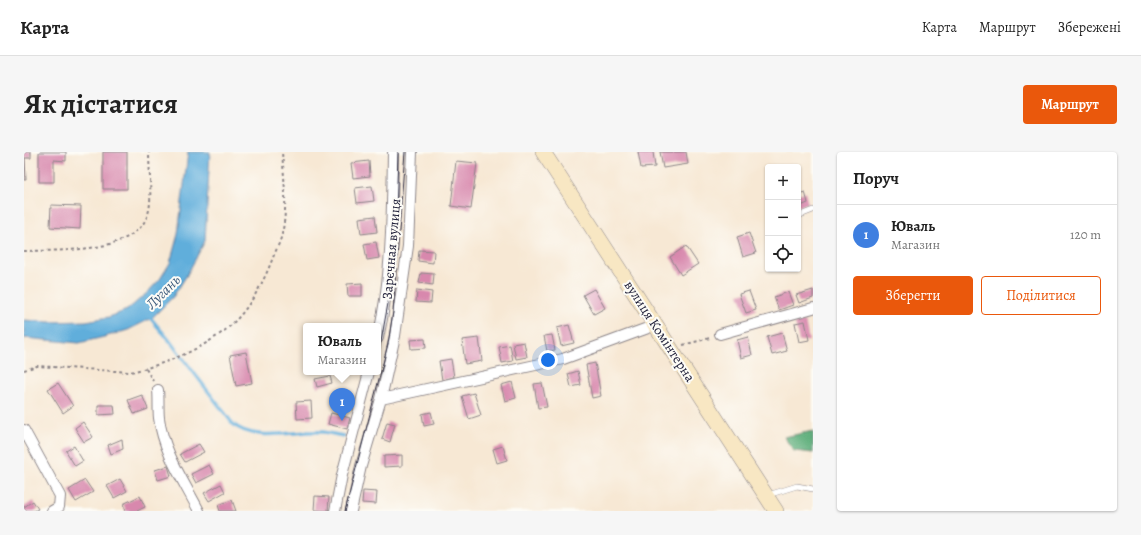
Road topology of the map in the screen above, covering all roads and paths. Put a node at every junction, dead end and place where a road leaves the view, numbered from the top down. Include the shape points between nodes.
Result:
1 (149, 152) edge
2 (282, 152) edge
3 (393, 152) edge
4 (412, 152) edge
5 (543, 152) edge
6 (813, 210) edge
7 (801, 215) edge
8 (24, 251) edge
9 (813, 308) edge
10 (380, 323) edge
11 (656, 325) junction
12 (720, 334) joint
13 (672, 349) junction
14 (146, 369) junction
15 (24, 370) edge
16 (368, 375) edge
17 (158, 390) joint
18 (381, 399) junction
19 (24, 430) edge
20 (813, 489) edge
21 (766, 496) junction
22 (52, 511) edge
23 (199, 511) edge
24 (334, 511) edge
25 (351, 511) edge
26 (776, 511) edge

1 - 8 path via 149,211 140,229 123,241 83,249
2 - 14 path via 285,207 282,235 256,294 237,318 212,339
3 - 10 street, Зарєчная вулиця via 391,224
4 - 18 street, Зарєчная вулиця via 408,246 395,336
5 - 11 main road, вулиця Комінтерна
6 - 7 lane
9 - 12 street
11 - 13 main road, вулиця Комінтерна
11 - 18 street via 564,359
12 - 13 path
13 - 21 main road, вулиця Комінтерна
14 - 15 path via 130,372 37,366
14 - 17 path
16 - 24 street
17 - 23 street via 159,418 163,434 172,458
18 - 25 street, Зарєчная вулиця
19 - 22 street via 60,496 59,507
20 - 21 lane via 797,486
21 - 26 main road, вулиця Комінтерна

